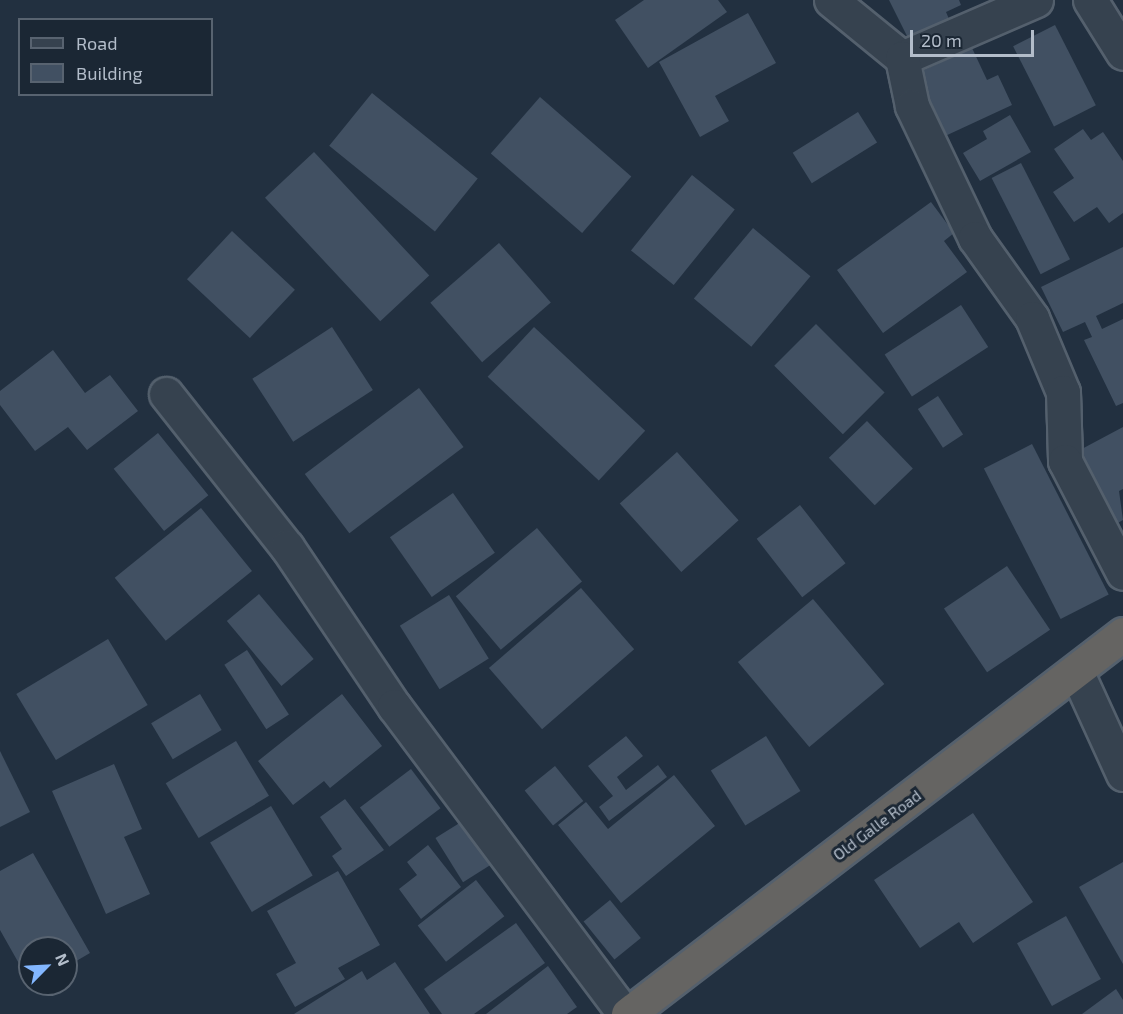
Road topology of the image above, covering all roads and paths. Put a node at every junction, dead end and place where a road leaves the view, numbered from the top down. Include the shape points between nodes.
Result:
1 (831, 0) edge
2 (1036, 0) edge
3 (1090, 0) edge
4 (1123, 52) edge
5 (902, 58) junction
6 (166, 394) dead end
7 (1123, 573) edge
8 (1123, 634) edge
9 (1077, 673) junction
10 (1123, 774) edge
11 (626, 1014) edge

1 - 5 street
2 - 5 street
3 - 4 street
5 - 7 street via 912,106 975,238 1032,318 1063,392 1065,461
6 - 11 street via 287,547 394,706
8 - 9 highway, Old Galle Road
9 - 10 street
9 - 11 highway, Old Galle Road

